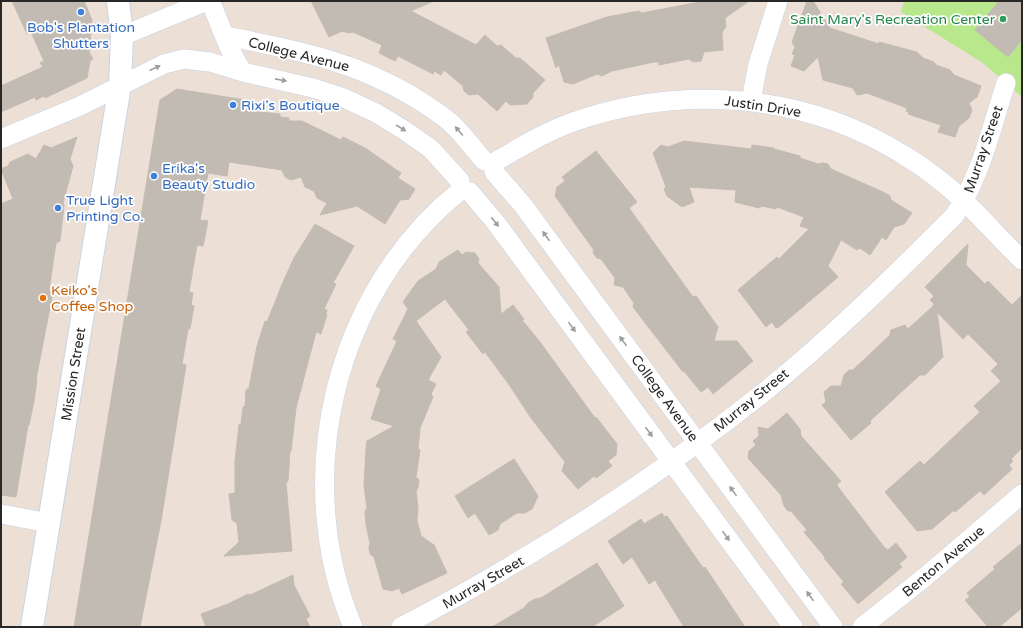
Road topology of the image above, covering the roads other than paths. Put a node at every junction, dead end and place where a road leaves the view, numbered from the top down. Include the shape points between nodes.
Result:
1 (118, 1) edge
2 (207, 1) edge
3 (210, 1) edge
4 (778, 1) edge
5 (122, 36) junction
6 (226, 36) junction
7 (243, 72) junction
8 (1006, 83) dead end
9 (120, 85) junction
10 (751, 101) junction
11 (1, 139) edge
12 (490, 165) junction
13 (464, 187) junction
14 (964, 201) junction
15 (1022, 260) edge
16 (698, 443) junction
17 (672, 462) junction
18 (1022, 494) edge
19 (1, 514) edge
20 (49, 523) junction
21 (32, 627) edge
22 (353, 627) edge
23 (401, 627) edge
24 (793, 627) edge
25 (833, 627) edge
26 (862, 627) edge

1 - 5 main road, Mission Street
2 - 5 street
3 - 6 street, College Avenue
4 - 10 street via 760,57
5 - 9 main road, Mission Street
6 - 7 street, College Avenue via 232,56
12 -> 6 street, College Avenue via 454,125 423,102 391,84 357,68 325,58
9 -> 7 street, College Avenue via 164,64 184,59 210,62
7 -> 13 street, College Avenue via 313,88 344,98 376,113 431,149
8 - 14 street, Murray Street via 974,183
9 - 11 street, College Avenue via 80,106
9 - 20 main road, Mission Street
10 - 12 street, Justin Drive via 708,98 616,109 572,122 532,140
10 - 14 street, Justin Drive via 790,108 865,133 936,177
12 - 13 street via 491,179 485,186
12 - 13 street via 477,162 469,166 462,173
16 -> 12 street, College Avenue via 522,204
13 -> 17 street, College Avenue via 496,223
13 - 22 street via 438,208 412,236 388,270 364,312 345,358 332,401 326,445 324,496 328,540 337,580
14 - 15 street, Justin Drive
14 - 16 street, Murray Street via 954,216 833,332 764,392
16 - 17 street, Murray Street
25 -> 16 street, College Avenue
17 - 23 street, Murray Street via 524,559
17 -> 24 street, College Avenue
18 - 26 street, Benton Avenue
19 - 20 street
20 - 21 main road, Mission Street

